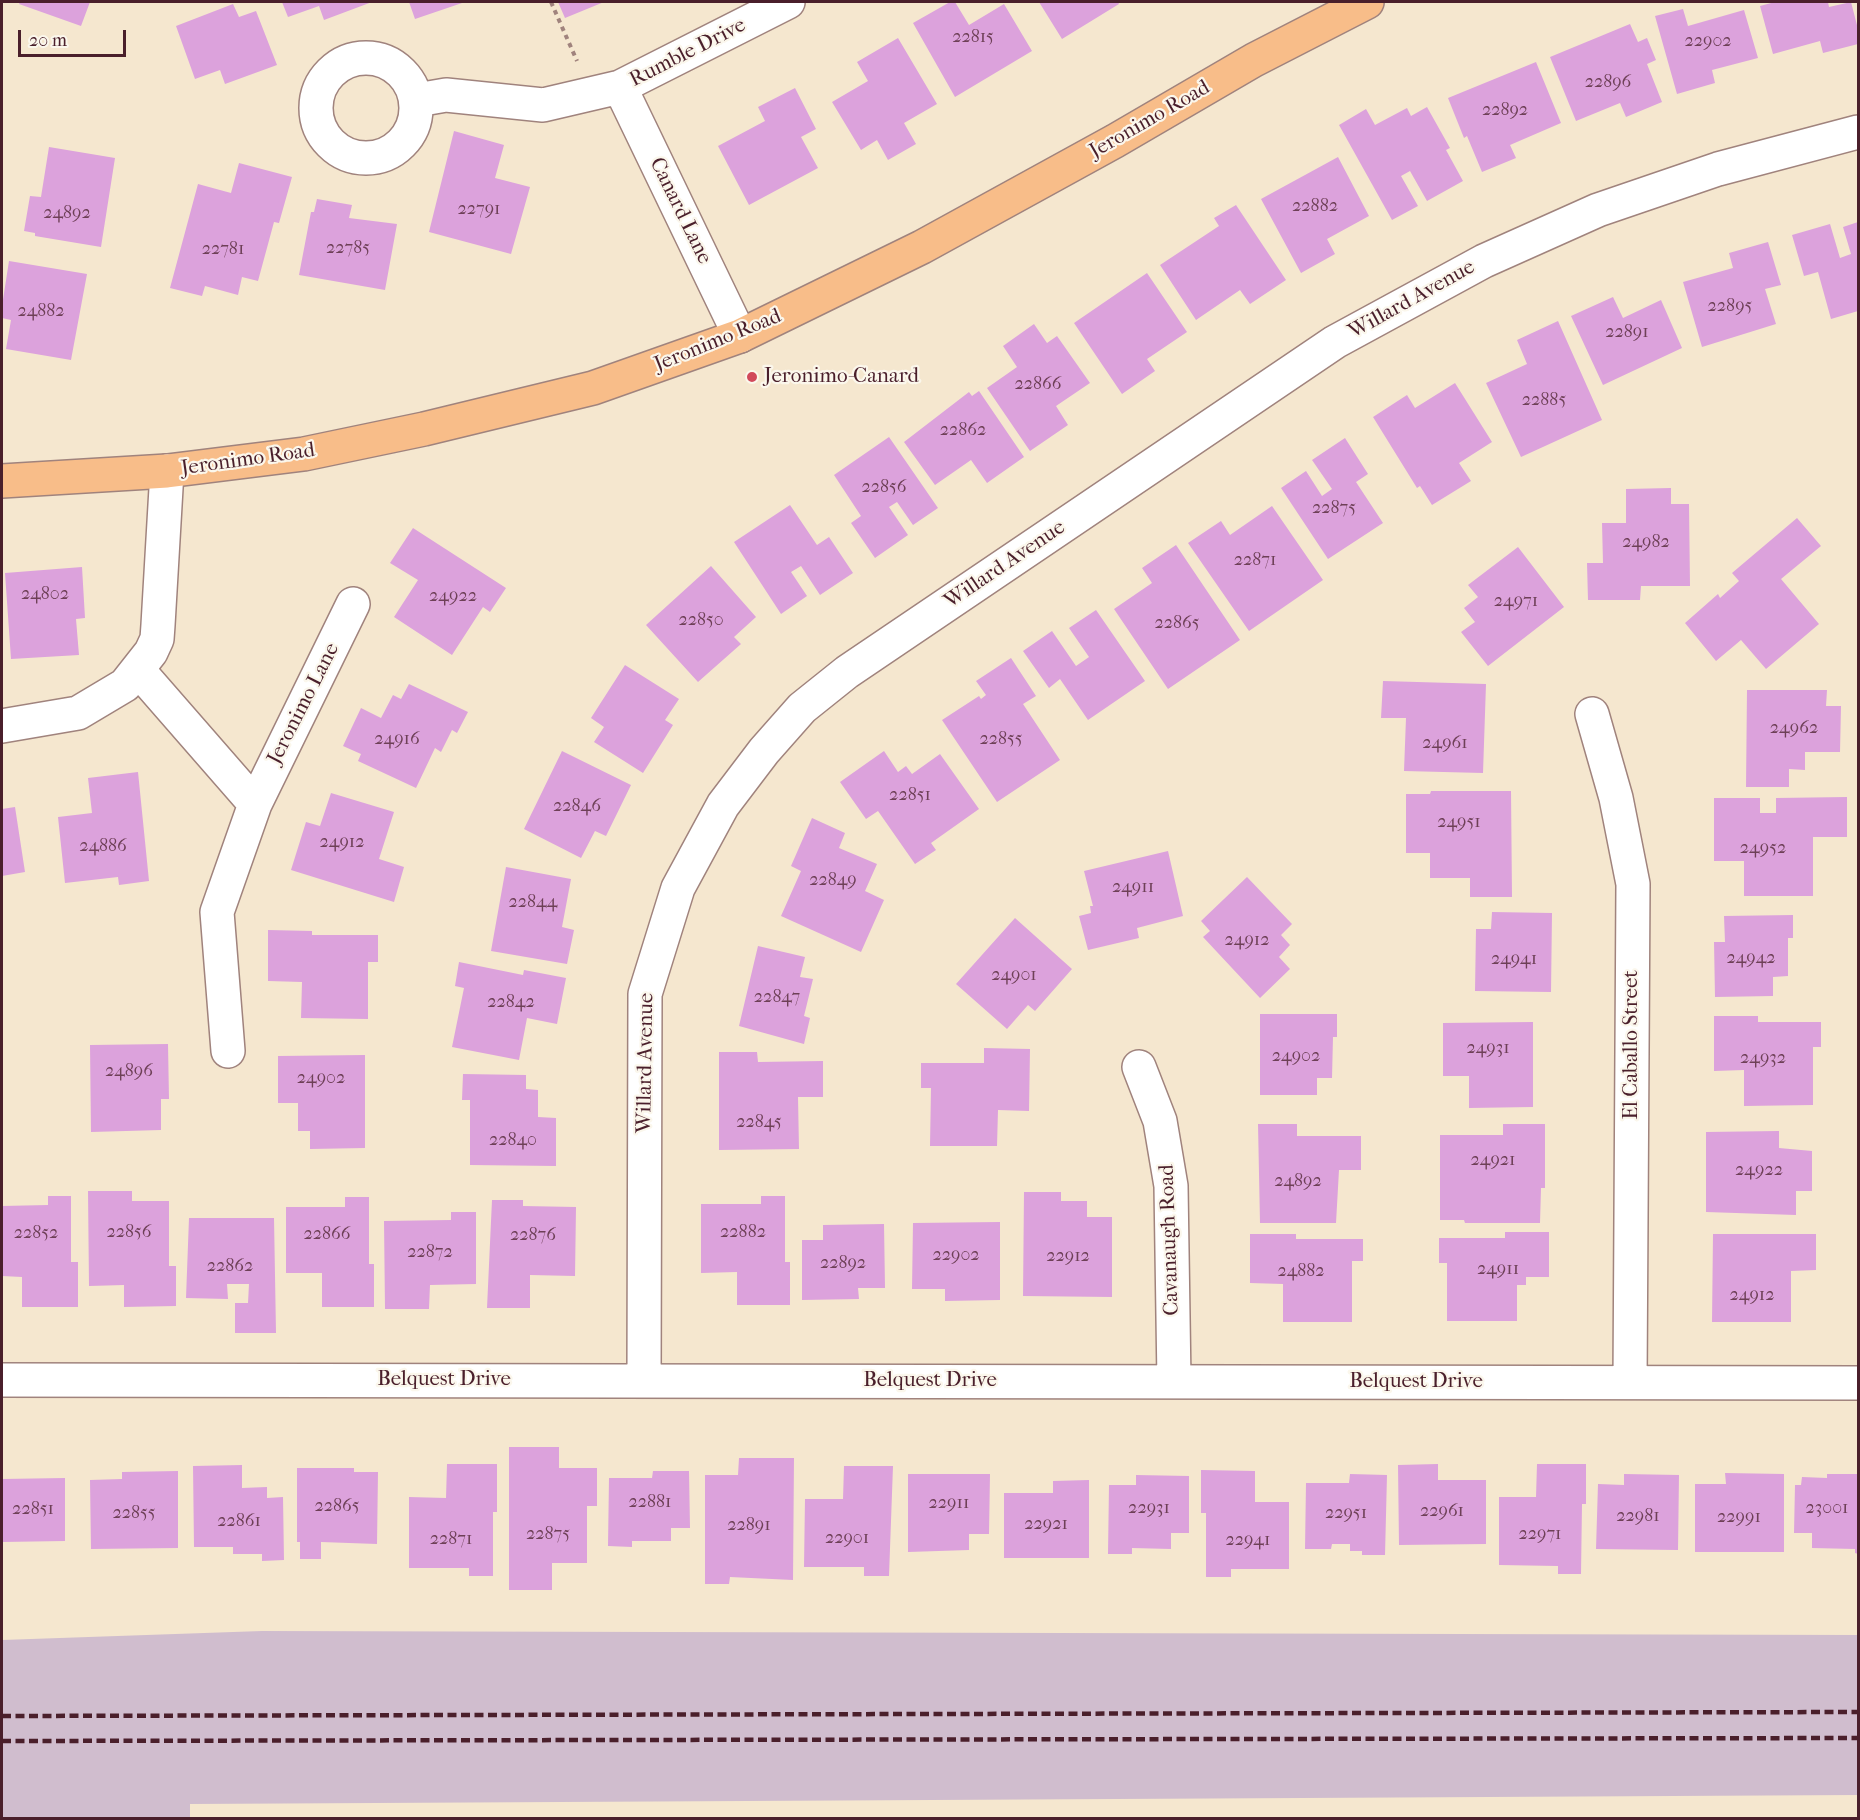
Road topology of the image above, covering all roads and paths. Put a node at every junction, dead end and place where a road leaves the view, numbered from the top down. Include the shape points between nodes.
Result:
1 (551, 2) edge
2 (788, 2) edge
3 (1367, 2) edge
4 (606, 91) junction
5 (417, 100) dead end
6 (1858, 132) edge
7 (740, 336) junction
8 (167, 471) junction
9 (2, 481) edge
10 (354, 604) dead end
11 (139, 671) junction
12 (1592, 714) dead end
13 (2, 726) edge
14 (255, 804) junction
15 (228, 1051) dead end
16 (1139, 1067) dead end
17 (2, 1380) edge
18 (644, 1380) junction
19 (1174, 1382) junction
20 (1630, 1382) junction
21 (1858, 1383) edge

1 - 4 path
2 - 4 street, Rumble Drive
3 - 7 main road, Jeronimo Road via 1254,60 922,247
4 - 5 street, Rumble Drive via 543,105 446,95
4 - 7 street, Canard Lane
6 - 18 street, Willard Avenue via 1718,169 1598,210 1464,272 1335,342 847,672 802,708 723,805 678,888 645,994
7 - 8 main road, Jeronimo Road via 593,388 424,429 304,454
8 - 9 main road, Jeronimo Road
8 - 11 street via 157,639
10 - 14 street, Jeronimo Lane
11 - 13 street via 125,686 78,713
11 - 14 street
12 - 20 street, El Caballo Street via 1616,798 1633,884
14 - 15 street, Jeronimo Lane via 217,912
16 - 19 street, Cavanaugh Road via 1160,1121 1171,1186
17 - 18 street, Belquest Drive
18 - 19 street, Belquest Drive
19 - 20 street, Belquest Drive
20 - 21 street, Belquest Drive

